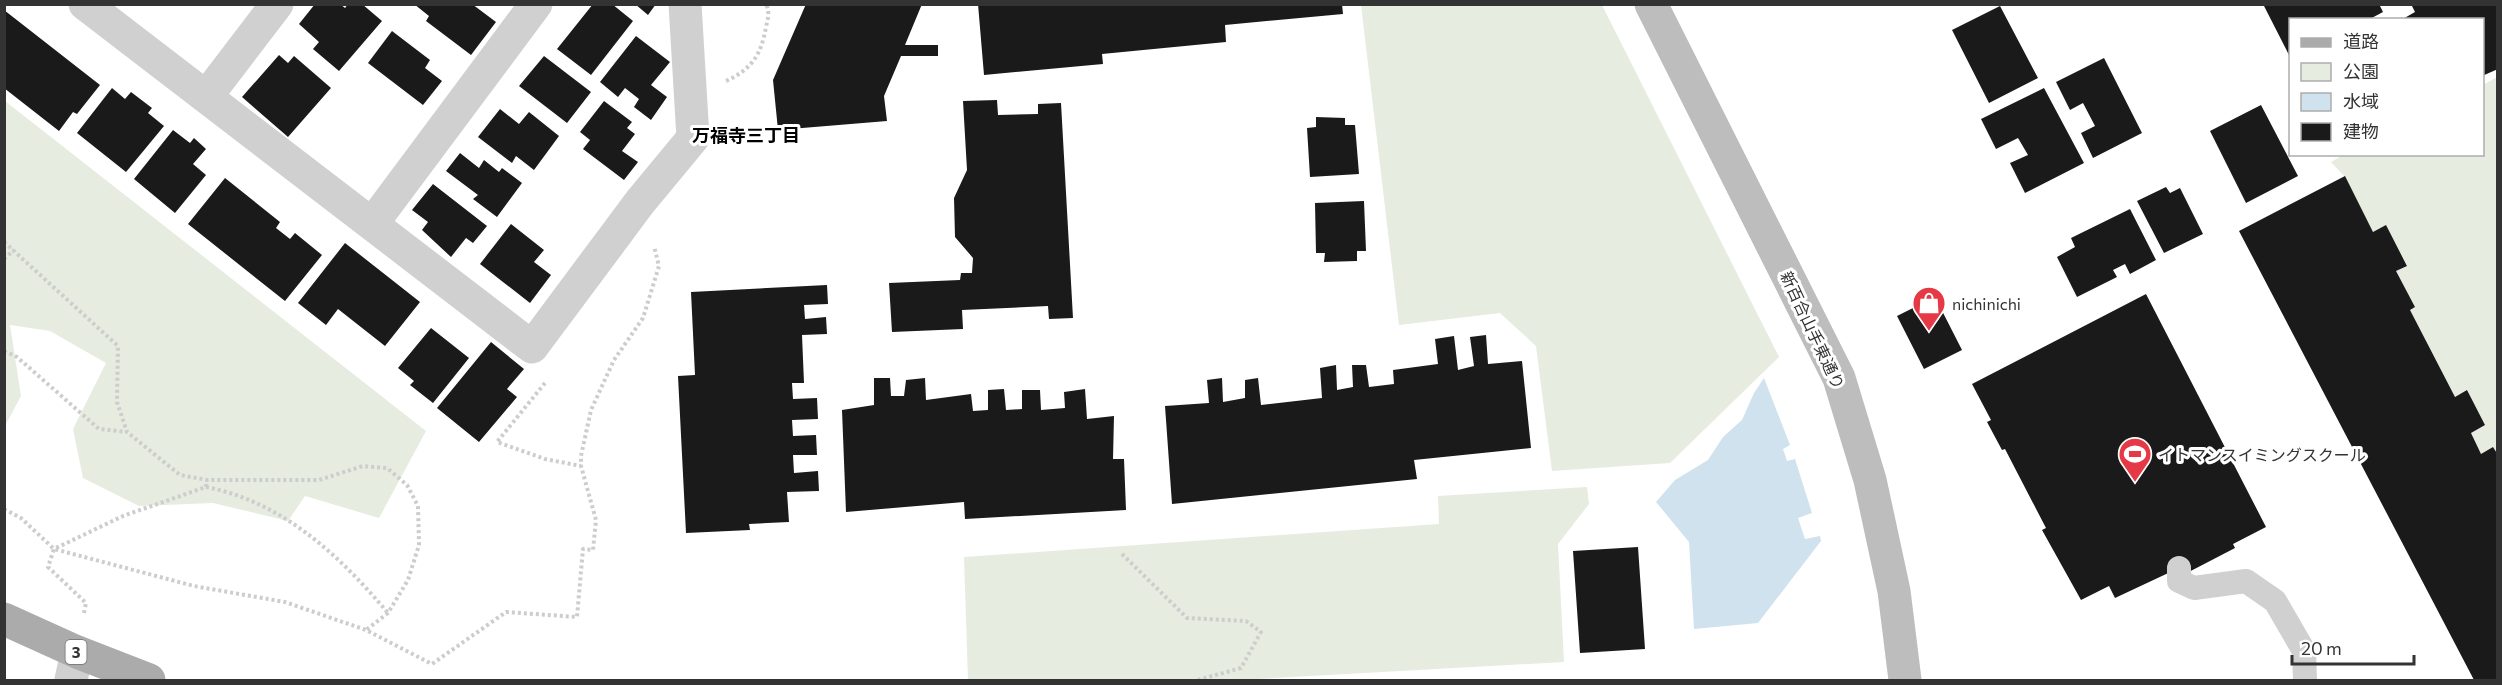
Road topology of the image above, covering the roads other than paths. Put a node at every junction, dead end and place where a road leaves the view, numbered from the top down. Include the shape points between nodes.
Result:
1 (85, 4) edge
2 (277, 4) edge
3 (536, 4) edge
4 (685, 4) edge
5 (1651, 4) edge
6 (206, 97) junction
7 (372, 224) junction
8 (2179, 568) dead end
9 (4, 619) edge
10 (74, 666) edge
11 (149, 681) edge
12 (1905, 681) edge
13 (2305, 681) edge

1 - 6 street
2 - 6 street
3 - 7 street
4 - 7 street via 693,138 532,347
5 - 12 street, 新百合山手東通り via 1839,378 1875,502 1894,591
6 - 7 street
8 - 13 lane via 2179,581 2194,588 2246,581 2275,601 2304,651
9 - 10 main road, 3
10 - 11 main road, 3

